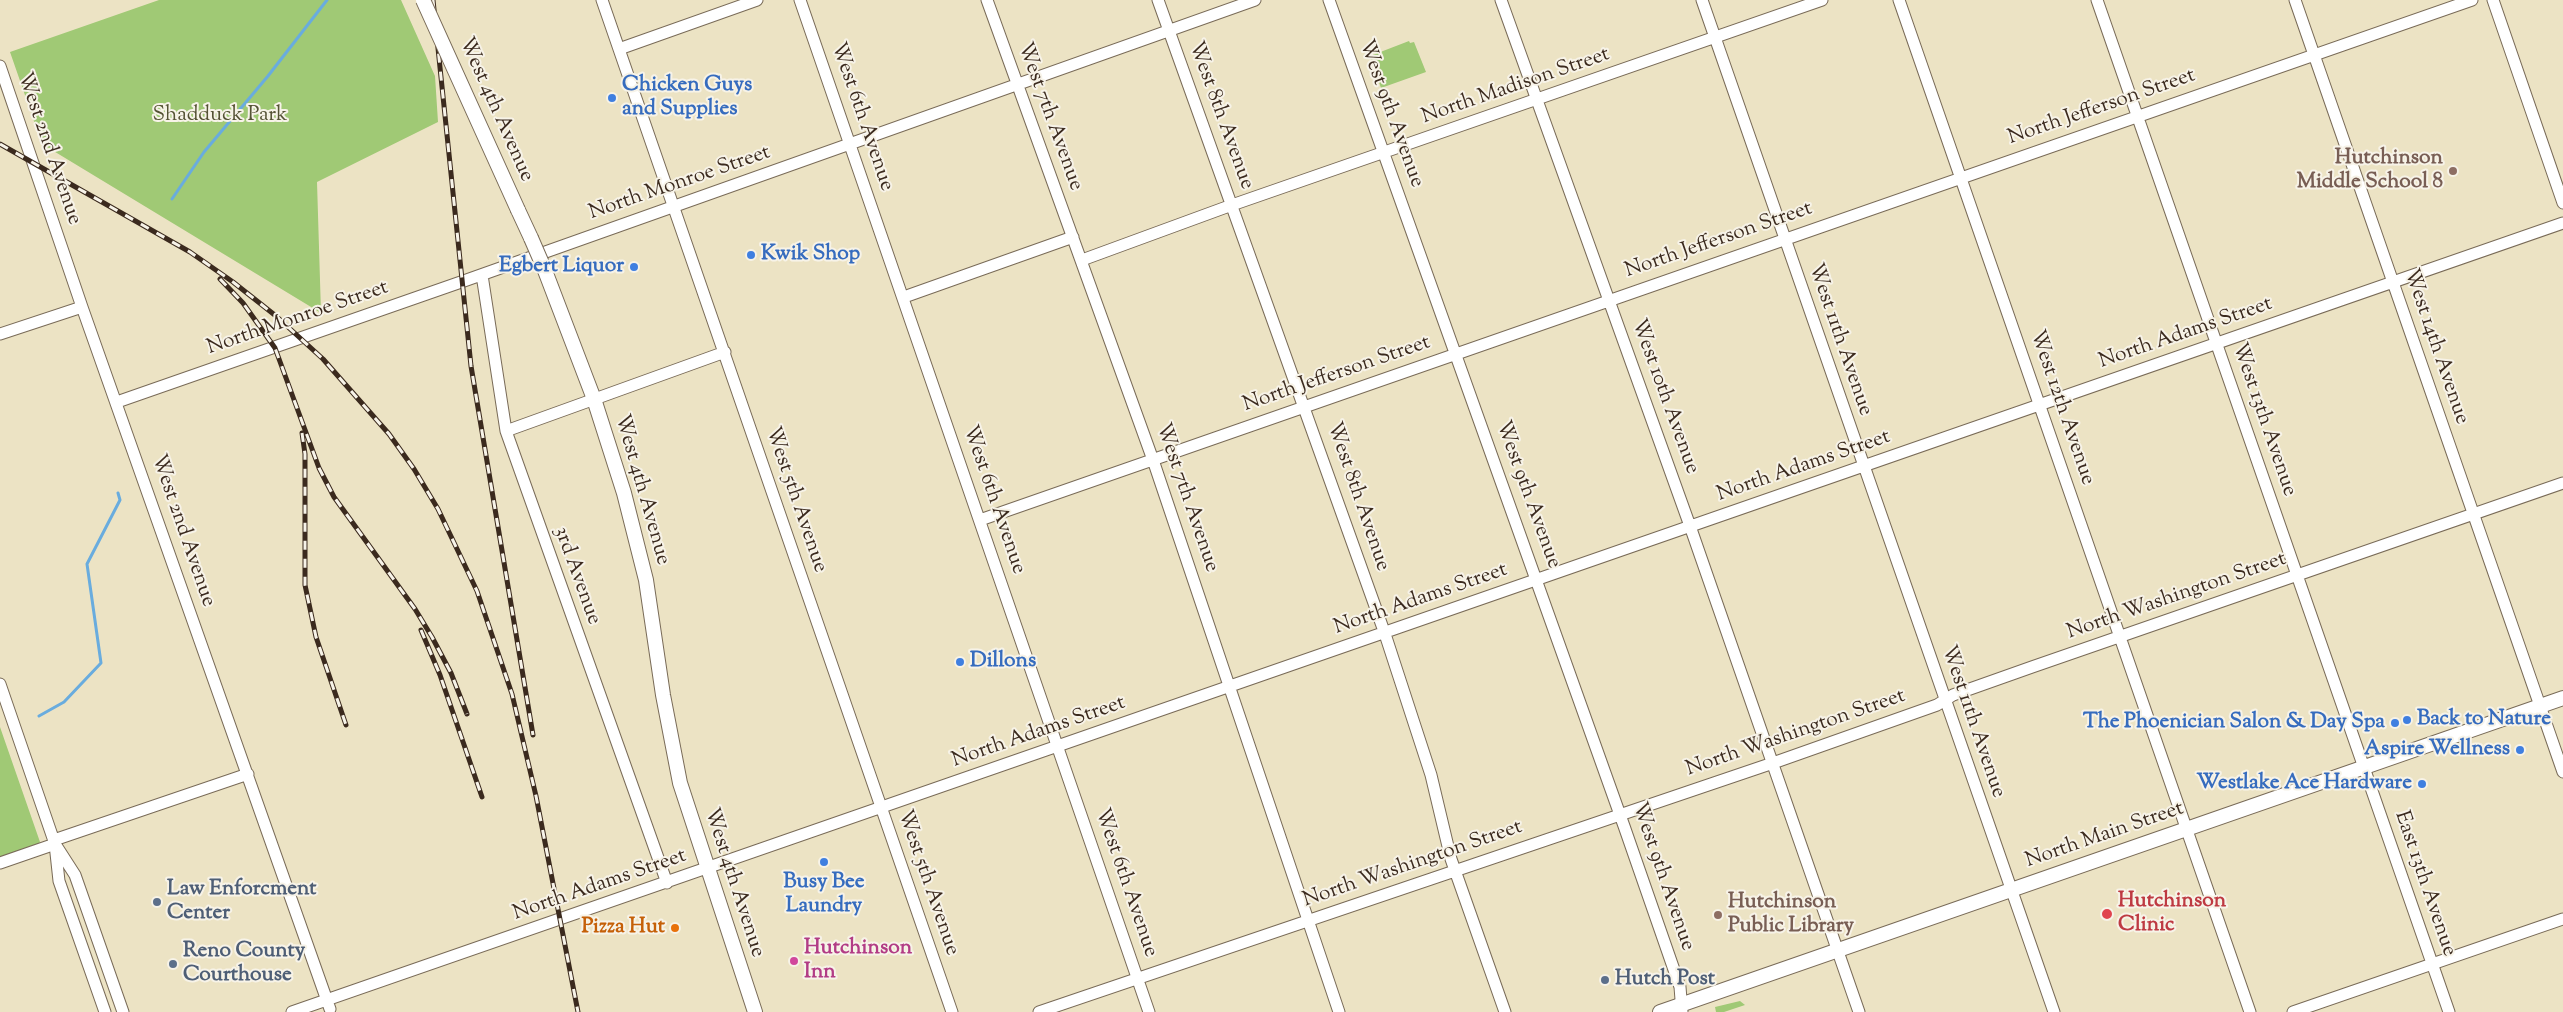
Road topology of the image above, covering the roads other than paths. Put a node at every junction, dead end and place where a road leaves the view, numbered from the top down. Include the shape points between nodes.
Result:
1 (423, 0) edge
2 (602, 0) edge
3 (757, 0) edge
4 (800, 0) edge
5 (987, 0) edge
6 (1158, 0) edge
7 (1254, 0) edge
8 (1329, 0) edge
9 (1501, 0) edge
10 (1702, 0) edge
11 (1822, 0) edge
12 (1899, 0) edge
13 (2097, 0) edge
14 (2295, 0) edge
15 (2472, 0) edge
16 (2493, 0) edge
17 (1169, 30) junction
18 (1715, 37) junction
19 (619, 49) junction
20 (2314, 55) junction
21 (0, 66) edge
22 (1018, 84) junction
23 (1536, 100) junction
24 (2137, 116) junction
25 (851, 143) junction
26 (1384, 152) junction
27 (1960, 177) junction
28 (2563, 203) edge
29 (674, 206) junction
30 (1232, 206) junction
31 (2563, 223) edge
32 (1073, 236) junction
33 (1784, 238) junction
34 (1082, 260) junction
35 (482, 275) junction
36 (2393, 282) junction
37 (904, 297) junction
38 (1608, 300) junction
39 (82, 307) junction
40 (0, 334) edge
41 (2216, 344) junction
42 (725, 352) junction
43 (1456, 353) junction
44 (594, 399) junction
45 (117, 402) junction
46 (2040, 405) junction
47 (1305, 406) junction
48 (506, 431) junction
49 (1153, 460) junction
50 (1864, 466) junction
51 (2563, 483) edge
52 (2473, 514) junction
53 (980, 520) junction
54 (1690, 526) junction
55 (2297, 575) junction
56 (1538, 580) junction
57 (1385, 634) junction
58 (2120, 636) junction
59 (0, 684) edge
60 (1230, 687) junction
61 (2563, 698) edge
62 (1945, 700) junction
63 (2540, 706) junction
64 (1058, 746) junction
65 (1773, 763) junction
66 (2364, 768) junction
67 (2563, 772) edge
68 (248, 774) junction
69 (881, 807) junction
70 (1620, 815) junction
71 (2187, 829) junction
72 (54, 842) junction
73 (0, 863) edge
74 (707, 868) junction
75 (1456, 870) junction
76 (667, 882) junction
77 (2011, 890) junction
78 (2563, 919) edge
79 (1309, 920) junction
80 (1838, 950) junction
81 (2433, 965) junction
82 (1138, 978) junction
83 (332, 1008) edge
84 (1682, 1008) edge
85 (105, 1012) edge
86 (123, 1012) edge
87 (292, 1012) edge
88 (755, 1012) edge
89 (952, 1012) edge
90 (1039, 1012) edge
91 (1149, 1012) edge
92 (1340, 1012) edge
93 (1505, 1012) edge
94 (1660, 1012) edge
95 (1859, 1012) edge
96 (2054, 1012) edge
97 (2250, 1012) edge
98 (2293, 1012) edge
99 (2449, 1012) edge

1 - 44 main road, West 4th Avenue, bridge via 544,268
2 - 19 street, West 5th Avenue
3 - 19 street
4 - 25 street, West 6th Avenue
5 - 22 street, West 7th Avenue
6 - 17 street, West 8th Avenue
7 - 17 street, North Monroe Street
8 - 26 street, West 9th Avenue
9 - 23 street, West 10th Avenue
10 - 18 street, West 11th Avenue
11 - 18 street, North Madison Street
12 - 27 street, West 12th Avenue
13 - 24 street, West 13th Avenue
14 - 20 street, West 14th Avenue
15 - 20 street, North Jefferson Street
16 - 28 street
17 - 22 street, North Monroe Street
17 - 30 street, West 8th Avenue
18 - 23 street, North Madison Street
18 - 33 street, West 11th Avenue
19 - 29 street, West 5th Avenue
20 - 24 street, North Jefferson Street
20 - 36 street, West 14th Avenue
21 - 39 street, West 2nd Avenue
22 - 25 street, North Monroe Street
22 - 32 street, West 7th Avenue
23 - 26 street, North Madison Street
23 - 38 street, West 10th Avenue
24 - 27 street, North Jefferson Street
24 - 41 street, West 13th Avenue
25 - 29 street, North Monroe Street
25 - 37 street, West 6th Avenue
26 - 30 street, North Madison Street
26 - 43 street, West 9th Avenue
27 - 33 street, North Jefferson Street
27 - 46 street, West 12th Avenue
29 - 35 street, North Monroe Street
29 - 42 street, West 5th Avenue
30 - 34 street, North Madison Street
30 - 47 street, West 8th Avenue
31 - 36 street, North Adams Street
32 - 34 street, West 7th Avenue
32 - 37 street
33 - 38 street, North Jefferson Street
33 - 50 street, West 11th Avenue
34 - 49 street, West 7th Avenue
35 - 45 street, North Monroe Street
35 - 48 street, 3rd Avenue
36 - 41 street, North Adams Street
36 - 52 street, West 14th Avenue
37 - 53 street, West 6th Avenue
38 - 43 street, North Jefferson Street
38 - 54 street, West 10th Avenue
39 - 40 street
39 - 45 street, West 2nd Avenue
41 - 46 street, North Adams Street
41 - 55 street, West 13th Avenue
42 - 44 street
42 - 69 street, West 5th Avenue
43 - 47 street, North Jefferson Street
43 - 56 street, West 9th Avenue
44 - 48 street
44 - 74 main road, West 4th Avenue via 624,493 646,580 680,783
45 - 68 street, West 2nd Avenue
46 - 50 street, North Adams Street
46 - 58 street, West 12th Avenue
47 - 49 street, North Jefferson Street
47 - 57 street, West 8th Avenue
48 - 76 street, 3rd Avenue
49 - 53 street, North Jefferson Street
49 - 60 street, West 7th Avenue
50 - 54 street, North Adams Street
50 - 62 street, West 11th Avenue
51 - 52 street, North Washington Street
52 - 55 street, North Washington Street
52 - 63 street, West 14th Avenue
53 - 64 street, West 6th Avenue
54 - 56 street, North Adams Street
54 - 65 street, West 10th Avenue
55 - 58 street, North Washington Street
55 - 66 street, West 13th Avenue
56 - 57 street, North Adams Street
56 - 70 street, West 9th Avenue
57 - 60 street, North Adams Street
57 - 75 street, West 8th Avenue via 1431,775
58 - 62 street, North Washington Street
58 - 71 street, West 12th Avenue
59 - 72 street
60 - 64 street, North Adams Street
60 - 79 street, West 7th Avenue
61 - 63 main road, North Main Street
62 - 65 street, North Washington Street
62 - 77 street, West 11th Avenue
63 - 66 main road, North Main Street
63 - 67 street, West 14th Avenue
64 - 69 street, North Adams Street
64 - 82 street, West 6th Avenue
65 - 70 street, North Washington Street
65 - 80 street, West 10th Avenue
66 - 71 main road, North Main Street
66 - 81 street, East 13th Avenue
68 - 72 street
68 - 83 street, West 2nd Avenue
69 - 74 street, North Adams Street
69 - 89 street, West 5th Avenue
70 - 75 street, North Washington Street
70 - 84 street, West 9th Avenue via 1680,987
71 - 77 main road, North Main Street
71 - 97 street, West 12th Avenue
72 - 73 street
72 - 85 street via 59,881
72 - 86 street via 75,875
74 - 76 street, North Adams Street
74 - 88 main road, West 4th Avenue
75 - 79 street, North Washington Street
75 - 93 street, West 8th Avenue
76 - 83 street, North Adams Street
77 - 80 main road, North Main Street
77 - 96 street, West 11th Avenue
78 - 81 street
79 - 82 street, North Washington Street
79 - 92 street, West 7th Avenue
80 - 84 main road, North Main Street
80 - 95 street, West 10th Avenue
81 - 98 street
81 - 99 street, East 13th Avenue
82 - 90 street, North Washington Street
82 - 91 street, West 6th Avenue
83 - 87 street, North Adams Street
84 - 94 main road, North Main Street

